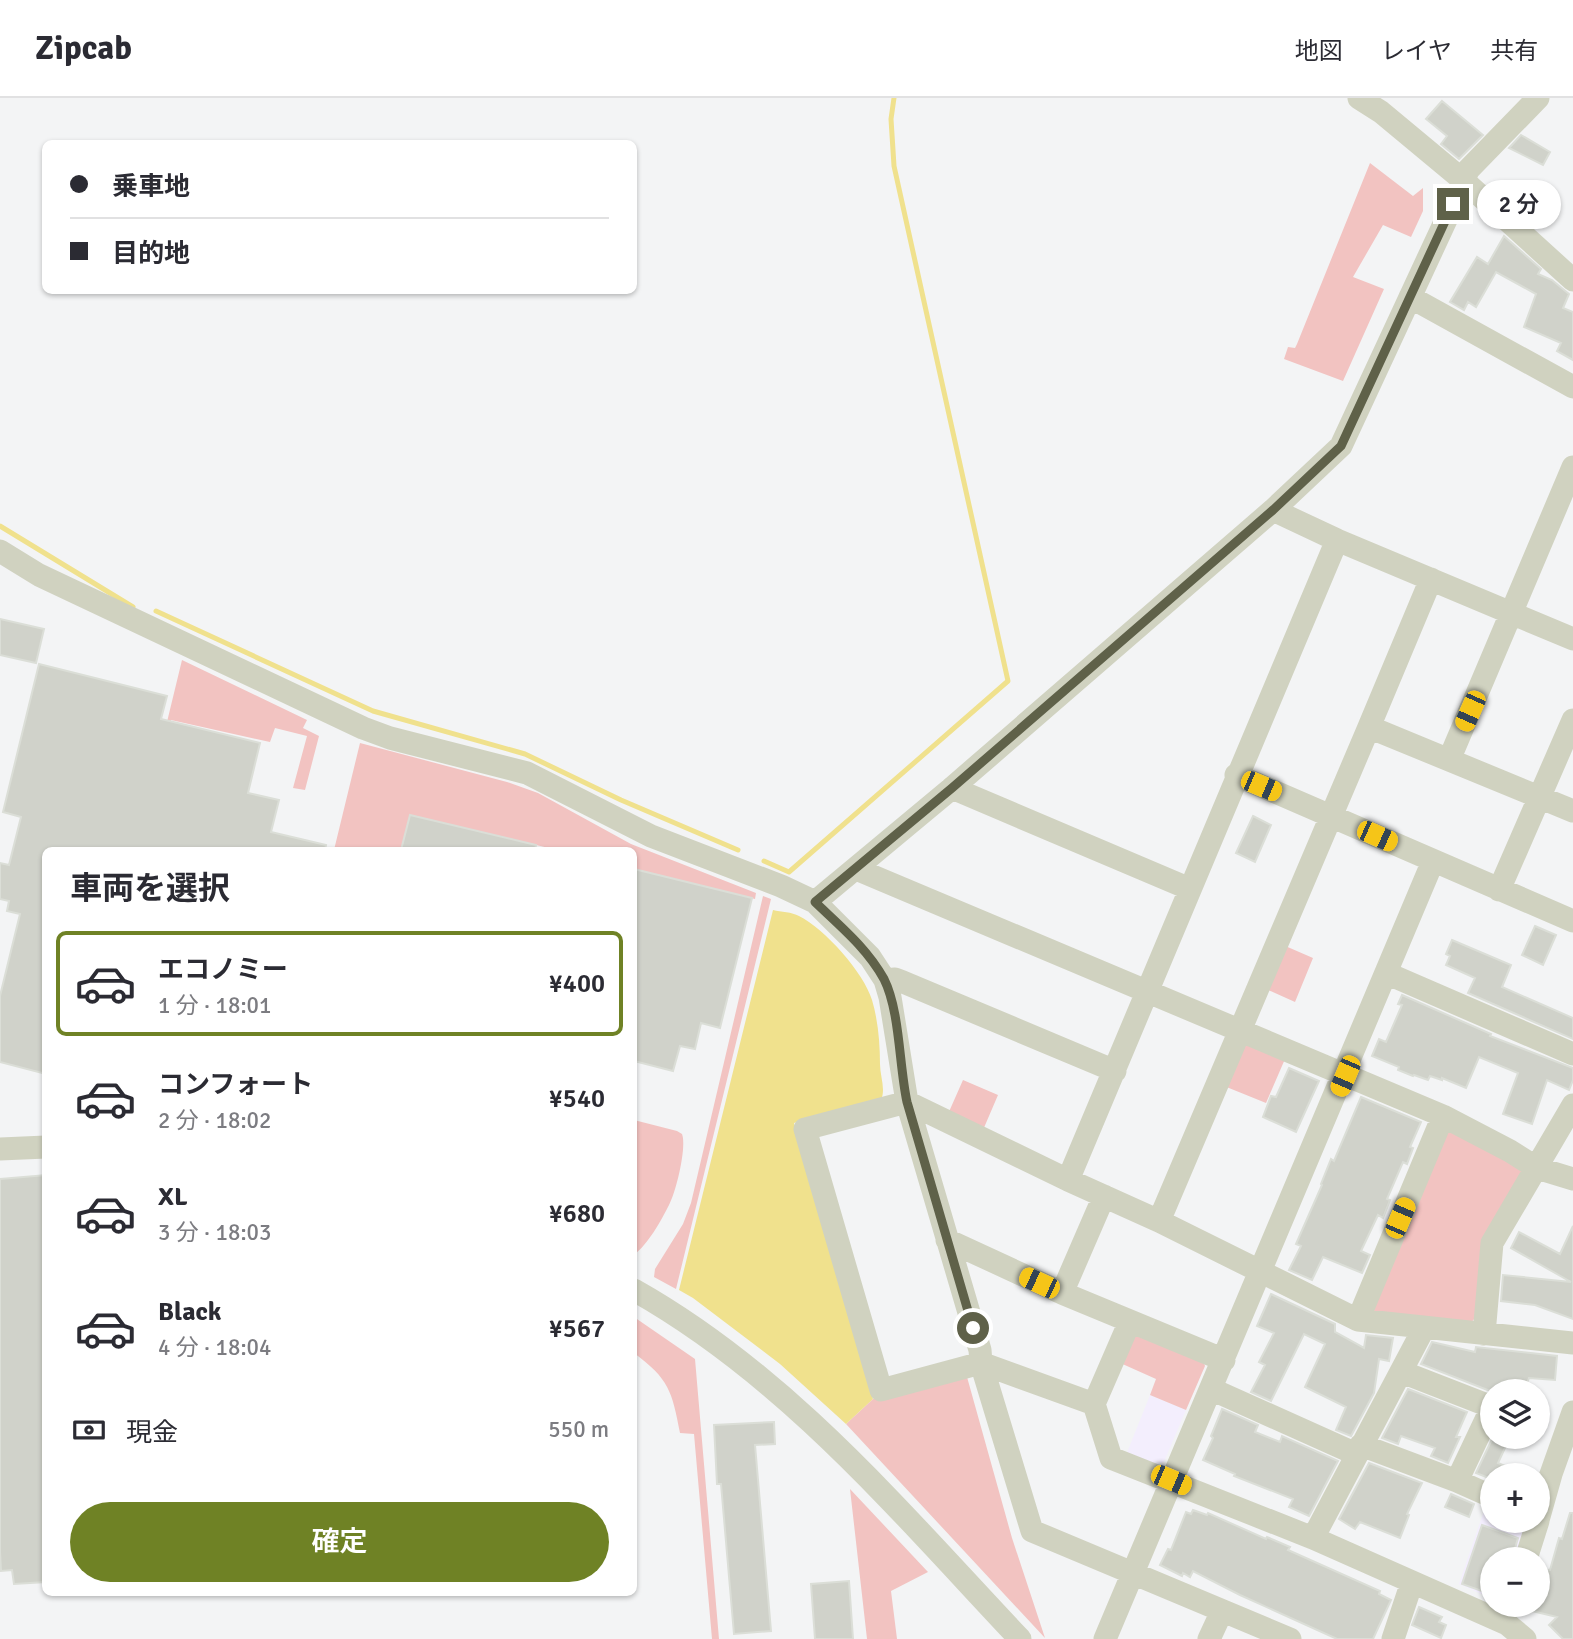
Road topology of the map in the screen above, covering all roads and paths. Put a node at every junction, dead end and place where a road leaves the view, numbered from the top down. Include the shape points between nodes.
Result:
1 (1359, 98) edge
2 (1538, 98) edge
3 (1464, 181) junction
4 (1573, 280) edge
5 (1410, 297) junction
6 (1573, 387) edge
7 (1573, 467) edge
8 (1273, 510) junction
9 (1337, 540) junction
10 (0, 551) edge
11 (1431, 579) junction
12 (1513, 614) junction
13 (1573, 639) edge
14 (1573, 720) edge
15 (1369, 727) junction
16 (1449, 760) junction
17 (1237, 775) junction
18 (952, 788) junction
19 (1540, 796) junction
20 (1573, 811) edge
21 (1332, 816) junction
22 (1433, 861) junction
23 (856, 869) junction
24 (1190, 889) junction
25 (1499, 890) junction
26 (815, 902) junction
27 (1573, 921) edge
28 (1387, 973) junction
29 (885, 980) junction
30 (1149, 993) junction
31 (1241, 1031) junction
32 (1573, 1054) edge
33 (1115, 1072) junction
34 (1345, 1076) junction
35 (907, 1102) junction
36 (1573, 1105) edge
37 (1443, 1116) junction
38 (42, 1147) edge
39 (0, 1149) edge
40 (1537, 1168) junction
41 (1573, 1179) edge
42 (1068, 1180) junction
43 (1104, 1196) junction
44 (1159, 1221) junction
45 (947, 1240) junction
46 (1261, 1271) junction
47 (637, 1292) edge
48 (1062, 1293) junction
49 (1358, 1320) junction
50 (1130, 1321) junction
51 (1424, 1328) junction
52 (1484, 1334) junction
53 (1573, 1343) edge
54 (1224, 1360) junction
55 (981, 1363) junction
56 (1402, 1372) junction
57 (1212, 1388) junction
58 (1094, 1404) junction
59 (1573, 1412) edge
60 (1359, 1450) junction
61 (1550, 1478) edge
62 (1171, 1480) junction
63 (1457, 1481) junction
64 (1480, 1491) edge
65 (1313, 1538) junction
66 (1132, 1574) junction
67 (1412, 1582) junction
68 (1222, 1611) junction
69 (1507, 1623) edge
70 (1020, 1639) edge
71 (1105, 1639) edge
72 (1209, 1639) edge
73 (1290, 1639) edge
74 (1393, 1639) edge
75 (1525, 1639) edge

1 - 3 street
2 - 3 street via 1468,170
3 - 4 street
3 - 5 street
5 - 6 street
5 - 8 street via 1341,446
7 - 12 street
8 - 9 street
8 - 18 street
9 - 11 street
9 - 17 street
10 - 26 street via 39,575 363,728 527,773 651,836
11 - 12 street
11 - 15 street
12 - 13 street
12 - 16 street
14 - 19 street
15 - 16 street
15 - 21 street
16 - 19 street
17 - 21 street
17 - 24 street
18 - 23 street
18 - 24 street
19 - 20 street
19 - 25 street
21 - 22 street
21 - 31 street
22 - 25 street
22 - 28 street
23 - 26 street
23 - 30 street
24 - 30 street
25 - 27 street
26 - 29 street via 857,941
28 - 32 street
28 - 34 street
29 - 33 street via 903,982
29 - 35 street
30 - 31 street
30 - 33 street
31 - 34 street
31 - 44 street
33 - 42 street
34 - 37 street
34 - 46 street
35 - 42 street
35 - 45 street
35 - 55 street via 805,1129 881,1390
36 - 40 street
37 - 40 street
37 - 49 street
38 - 39 street
40 - 41 street
40 - 52 street via 1492,1243
42 - 43 street
43 - 44 street
43 - 48 street
44 - 46 street
45 - 48 street
45 - 55 street
46 - 49 street
46 - 54 street
47 - 70 street via 711,1339 777,1390 854,1463
48 - 50 street
49 - 51 street
50 - 54 street
50 - 58 street
51 - 52 street
51 - 56 street
52 - 53 street
54 - 57 street
55 - 58 street
55 - 66 street via 1032,1531
56 - 60 street
56 - 63 street via 1492,1407
57 - 60 street
57 - 62 street
58 - 62 street via 1111,1458
59 - 61 street
60 - 63 street
60 - 65 street
62 - 65 street
62 - 66 street
63 - 64 street
65 - 67 street
66 - 68 street
66 - 71 street
67 - 69 street
67 - 74 street
68 - 72 street
68 - 73 street
69 - 75 street

